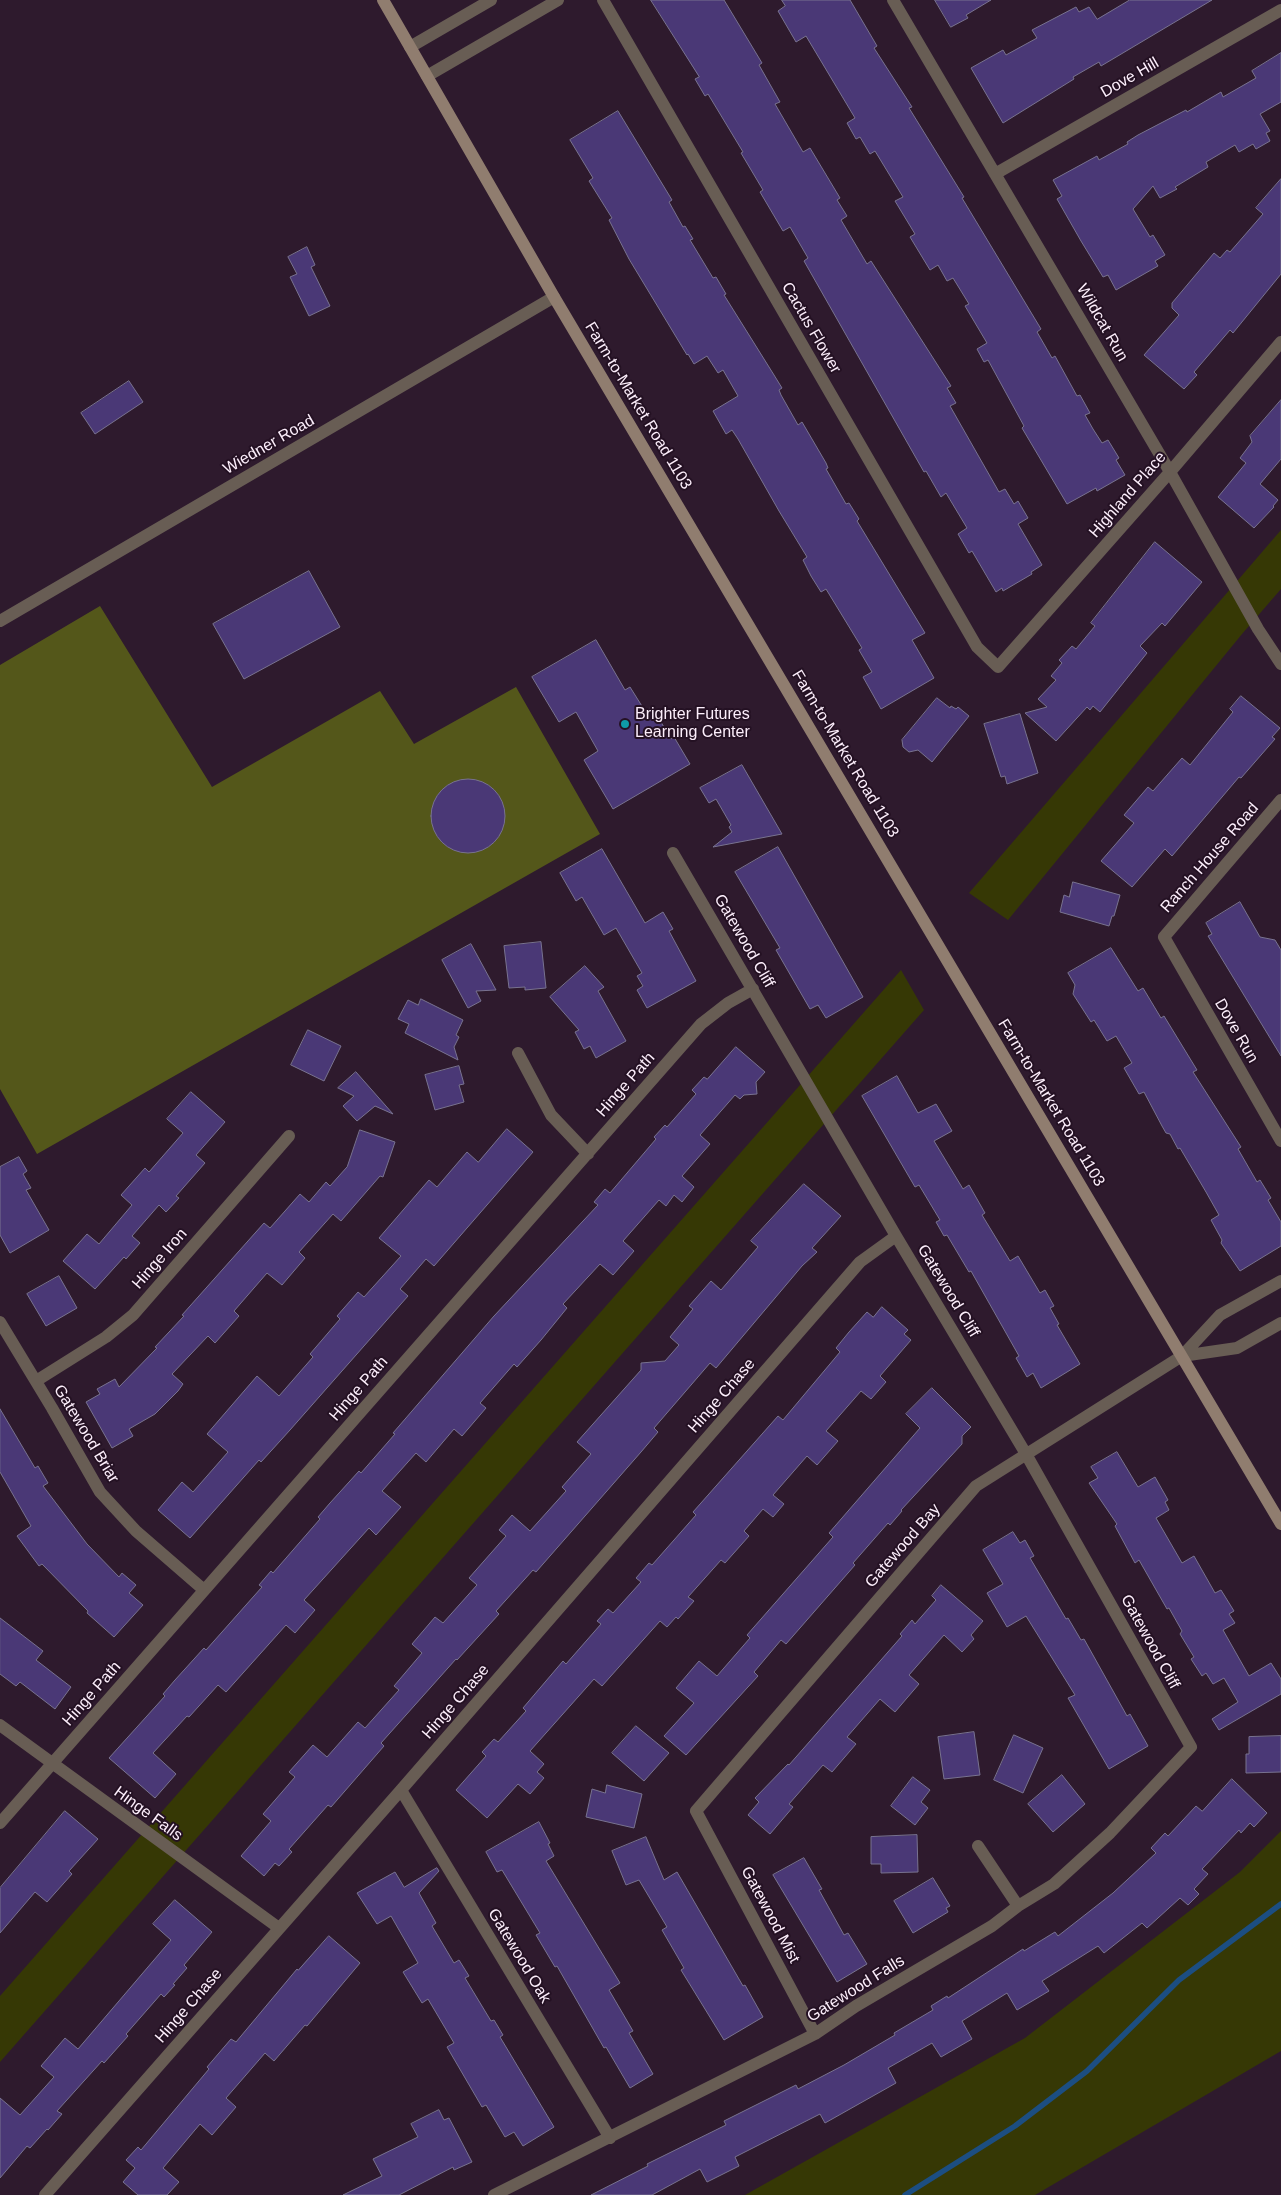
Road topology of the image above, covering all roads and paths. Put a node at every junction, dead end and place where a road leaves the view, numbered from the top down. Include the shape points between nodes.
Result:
1 (382, 0) edge
2 (491, 0) edge
3 (558, 0) edge
4 (603, 0) edge
5 (892, 0) edge
6 (1281, 10) edge
7 (410, 47) junction
8 (427, 76) junction
9 (995, 174) junction
10 (554, 297) junction
11 (1281, 342) edge
12 (1170, 472) junction
13 (0, 621) edge
14 (1281, 664) edge
15 (998, 667) joint
16 (1281, 800) edge
17 (673, 852) dead end
18 (1164, 937) joint
19 (752, 989) junction
20 (518, 1053) dead end
21 (289, 1136) dead end
22 (1281, 1141) edge
23 (588, 1154) junction
24 (896, 1236) junction
25 (1281, 1281) edge
26 (0, 1322) edge
27 (1281, 1324) edge
28 (1182, 1356) junction
29 (36, 1381) junction
30 (1026, 1454) junction
31 (1281, 1524) edge
32 (204, 1590) junction
33 (0, 1725) edge
34 (1191, 1747) joint
35 (51, 1764) junction
36 (401, 1790) junction
37 (696, 1811) joint
38 (0, 1823) edge
39 (978, 1846) dead end
40 (1018, 1906) junction
41 (279, 1928) junction
42 (815, 2034) junction
43 (610, 2138) junction
44 (45, 2195) edge
45 (494, 2195) edge

1 - 7 main road, Farm-to-Market Road 1103
2 - 7 street
3 - 8 street
4 - 15 street, Cactus Flower via 977,647
5 - 9 street, Wildcat Run
6 - 9 street, Dove Hill
7 - 8 main road, Farm-to-Market Road 1103
8 - 10 main road, Farm-to-Market Road 1103
9 - 12 street, Wildcat Run
10 - 13 street, Wiedner Road
10 - 28 main road, Farm-to-Market Road 1103
11 - 12 street, Highland Place
12 - 14 street, Wildcat Run
12 - 15 street, Highland Place
16 - 18 street, Ranch House Road
17 - 19 street, Gatewood Cliff
18 - 22 street, Dove Run
19 - 23 street, Hinge Path via 701,1024
19 - 24 street, Gatewood Cliff
20 - 23 street via 551,1115
21 - 29 street, Hinge Iron via 133,1315 106,1337
23 - 32 street, Hinge Path
24 - 30 street, Gatewood Cliff
24 - 36 street, Hinge Chase via 860,1262
25 - 28 street via 1220,1315
26 - 29 street, Gatewood Briar
27 - 28 street via 1237,1348
28 - 30 street, Gatewood Bay
28 - 31 main road, Farm-to-Market Road 1103
29 - 32 street, Gatewood Briar via 100,1492 136,1531
30 - 34 street, Gatewood Cliff
30 - 37 street, Gatewood Bay via 976,1486
32 - 35 street, Hinge Path
33 - 35 street, Hinge Falls
34 - 40 street, Gatewood Falls via 1110,1834 1054,1884
35 - 38 street, Hinge Path
35 - 41 street, Hinge Falls
36 - 41 street, Hinge Chase
36 - 43 street, Gatewood Oak
37 - 42 street, Gatewood Mist
39 - 40 street
40 - 42 street, Gatewood Falls via 992,1926 856,2006
41 - 44 street, Hinge Chase
42 - 43 street, Gatewood Falls
43 - 45 street, Gatewood Falls

